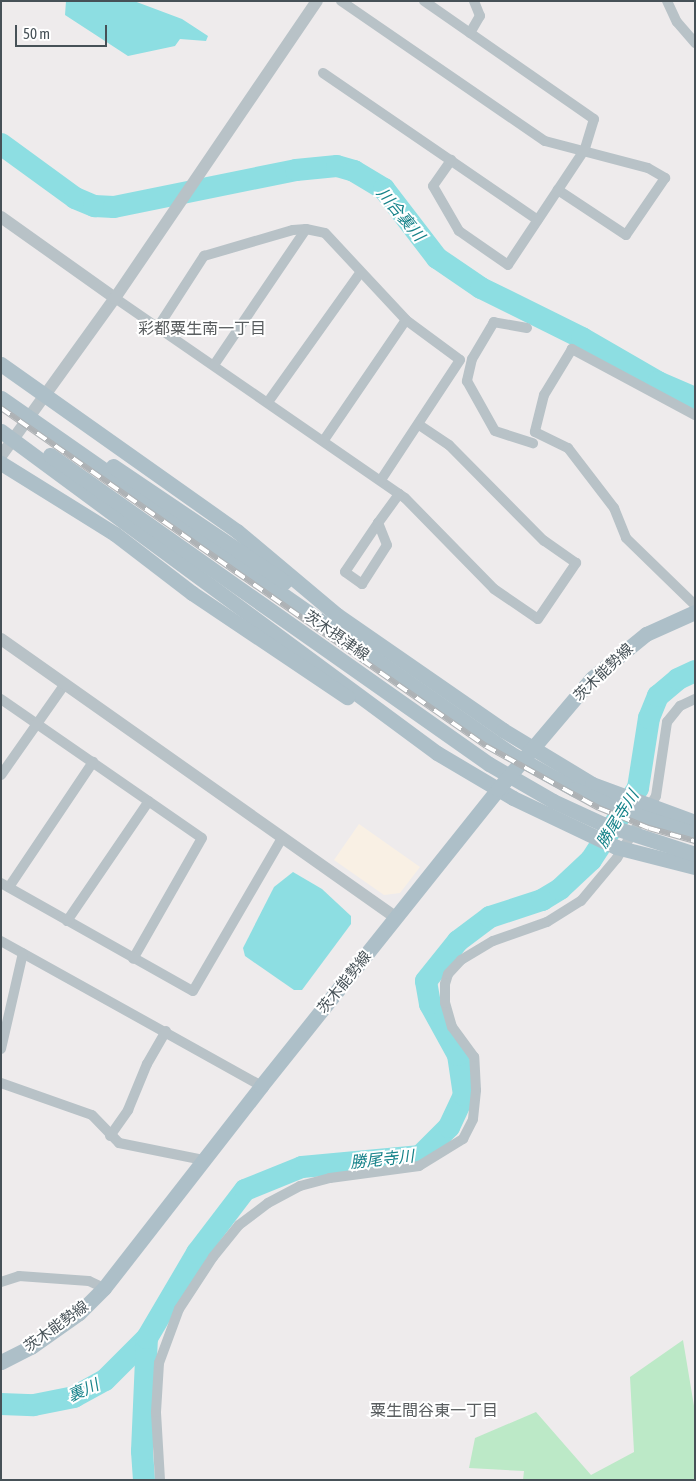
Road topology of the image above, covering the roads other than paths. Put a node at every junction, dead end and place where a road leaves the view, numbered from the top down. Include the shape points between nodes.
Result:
1 (317, 1) edge
2 (341, 1) edge
3 (424, 1) edge
4 (474, 1) edge
5 (667, 1) edge
6 (470, 33) junction
7 (695, 43) edge
8 (323, 73) dead end
9 (585, 149) junction
10 (451, 160) junction
11 (558, 190) junction
12 (1, 217) edge
13 (538, 220) junction
14 (306, 229) junction
15 (360, 273) junction
16 (115, 298) junction
17 (406, 320) junction
18 (158, 327) junction
19 (526, 328) dead end
20 (1, 364) edge
21 (214, 365) junction
22 (1, 393) edge
23 (46, 396) junction
24 (1, 398) edge
25 (268, 402) junction
26 (695, 415) edge
27 (1, 422) edge
28 (418, 424) junction
29 (1, 431) edge
30 (324, 440) junction
31 (533, 443) dead end
32 (1, 456) edge
33 (1, 463) edge
34 (381, 480) junction
35 (399, 494) junction
36 (378, 523) junction
37 (695, 605) edge
38 (695, 612) edge
39 (337, 615) junction
40 (1, 639) edge
41 (65, 684) junction
42 (1, 699) edge
43 (695, 699) edge
44 (380, 712) junction
45 (37, 723) junction
46 (533, 747) junction
47 (93, 762) junction
48 (1, 776) edge
49 (498, 790) junction
50 (149, 801) junction
51 (657, 817) junction
52 (695, 822) edge
53 (695, 834) edge
54 (282, 838) junction
55 (695, 854) edge
56 (695, 867) edge
57 (5, 885) edge
58 (396, 918) junction
59 (67, 921) junction
60 (1, 941) edge
61 (23, 953) junction
62 (133, 959) junction
63 (166, 1031) junction
64 (1, 1049) edge
65 (1, 1083) edge
66 (261, 1086) junction
67 (110, 1136) junction
68 (203, 1160) junction
69 (1, 1282) edge
70 (104, 1288) junction
71 (1, 1362) edge
72 (160, 1480) edge

1 - 16 street
2 - 9 street via 545,141
3 - 6 street
4 - 6 street via 480,16
5 - 7 street via 677,22
6 - 9 street via 594,119
8 - 10 street
9 - 11 street
9 - 11 street via 648,168 665,178 626,235
10 - 13 street
10 - 13 street via 433,186 459,231 508,265
11 - 13 street
12 - 16 street
14 - 15 street via 325,233
14 - 18 street via 204,256
14 - 21 street
15 - 17 street
15 - 25 street
16 - 18 street
16 - 23 street
17 - 28 street via 460,360
17 - 30 street
18 - 21 street
19 - 31 street via 494,322 472,359 467,381 495,431
20 - 23 main road
21 - 25 street
22 - 39 main road
23 - 32 street
23 - 39 main road via 238,532
24 - 51 main road, 茨木摂津線 via 428,699 557,780
25 - 30 street
26 - 37 street via 572,349 544,395 535,432 568,448 614,508 626,538
27 - 55 main road, 茨木摂津線 via 489,764 553,801 641,839
28 - 34 street
28 - 35 street via 449,444 544,541 576,563 538,619 494,589
29 - 44 main road
30 - 34 street
33 - 44 main road via 130,545 180,585 302,670
34 - 35 street
35 - 36 street
36 - 36 street via 387,545 362,584 345,572
38 - 46 main road, 茨木能勢線 via 638,639 592,678
39 - 46 main road via 476,712
40 - 41 street
41 - 45 street
41 - 54 street
42 - 45 street
43 - 72 street via 684,703 668,721 658,791 631,839 581,901 558,916 493,941 461,960 448,974 445,1003 452,1027 474,1057 476,1090 473,1119 462,1138 419,1166 330,1178 300,1186 268,1203 239,1225 213,1257 179,1309 159,1364 156,1412
44 - 49 main road via 437,753
45 - 47 street
45 - 48 street
46 - 49 main road, 茨木能勢線
46 - 51 main road via 604,790
47 - 50 street
47 - 57 street
49 - 56 main road via 632,853
49 - 58 main road, 茨木能勢線
50 - 59 street
50 - 62 street via 202,838
51 - 52 main road
51 - 53 main road, 茨木摂津線
54 - 58 street
54 - 62 street via 193,991
57 - 59 street
58 - 66 main road, 茨木能勢線
59 - 62 street
60 - 61 street
61 - 63 street
61 - 64 street
63 - 66 street
63 - 67 street via 147,1064 128,1110
65 - 67 street via 92,1115
66 - 68 main road, 茨木能勢線
67 - 68 street via 119,1143 145,1150
68 - 70 main road, 茨木能勢線
69 - 70 street via 19,1276 89,1281
70 - 71 main road, 茨木能勢線 via 79,1313 31,1347

